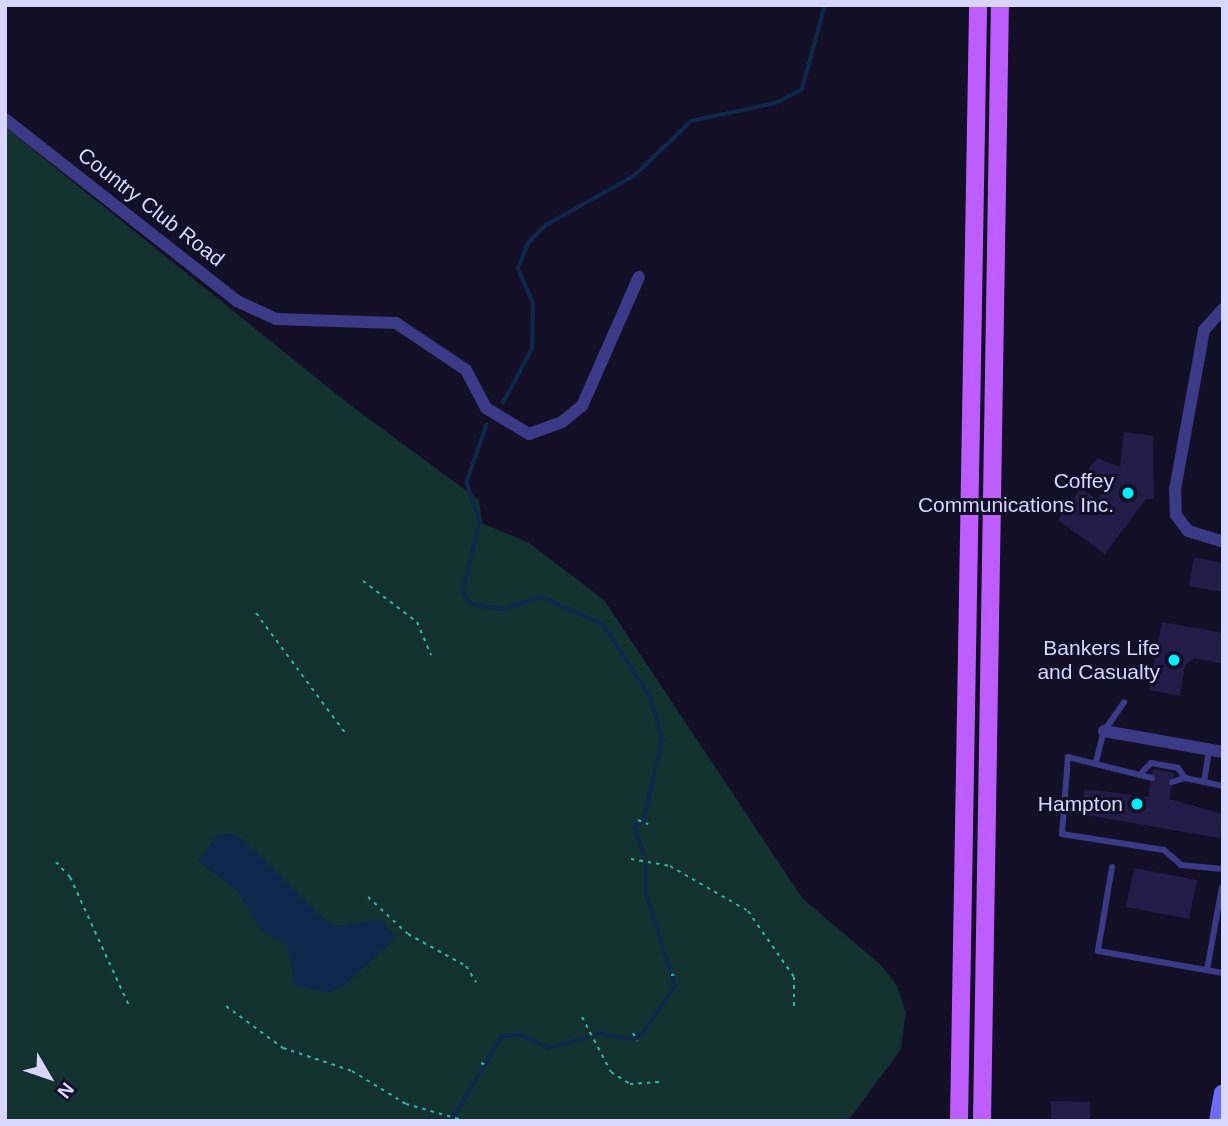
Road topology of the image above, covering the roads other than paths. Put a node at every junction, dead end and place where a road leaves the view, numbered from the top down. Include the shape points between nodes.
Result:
1 (978, 5) edge
2 (1000, 5) edge
3 (5, 119) edge
4 (639, 276) dead end
5 (1223, 309) edge
6 (1223, 542) edge
7 (1124, 702) dead end
8 (1104, 731) junction
9 (1209, 750) junction
10 (1223, 752) edge
11 (1096, 762) junction
12 (1143, 771) junction
13 (1152, 778) dead end
14 (1185, 778) junction
15 (1172, 782) dead end
16 (1204, 782) junction
17 (1223, 786) edge
18 (1112, 867) dead end
19 (1223, 869) edge
20 (1222, 887) edge
21 (1207, 970) junction
22 (1223, 973) edge
23 (1223, 1093) edge
24 (959, 1121) edge
25 (982, 1121) edge
26 (1218, 1121) edge

1 - 24 main road
2 - 25 main road
3 - 4 street, Country Club Road via 237,301 276,318 397,323 466,370 486,408 529,435 562,422 582,406
5 - 6 street via 1204,330 1175,489 1177,515 1188,531
7 - 8 lane
8 - 9 street
8 - 11 lane
9 - 10 street
9 - 16 lane
11 - 12 lane
11 - 19 lane via 1068,757 1062,834 1164,850 1181,865
12 - 13 lane
12 - 14 lane via 1150,763 1178,768
14 - 15 lane
14 - 16 lane
16 - 17 lane
18 - 21 lane via 1098,951
20 - 21 lane
21 - 22 lane
23 - 26 main road

